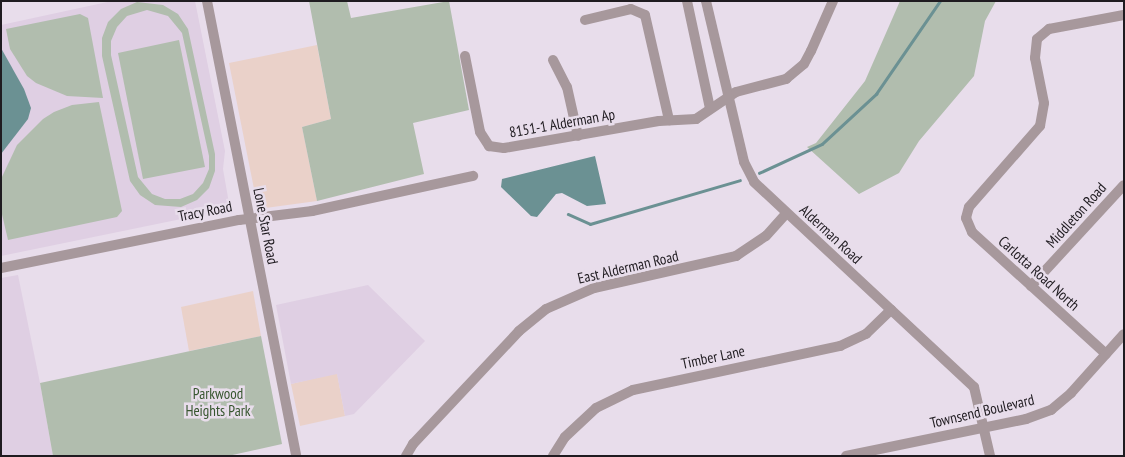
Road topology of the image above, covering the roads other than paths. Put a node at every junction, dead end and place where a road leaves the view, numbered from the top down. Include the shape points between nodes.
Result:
1 (206, 1) edge
2 (687, 1) edge
3 (706, 1) edge
4 (833, 1) edge
5 (1124, 15) edge
6 (585, 20) dead end
7 (465, 56) dead end
8 (553, 60) dead end
9 (729, 98) junction
10 (713, 107) junction
11 (669, 120) junction
12 (578, 136) junction
13 (473, 176) dead end
14 (1124, 185) edge
15 (786, 214) junction
16 (249, 218) junction
17 (1, 268) edge
18 (1031, 286) junction
19 (891, 310) junction
20 (1124, 334) edge
21 (1106, 354) junction
22 (984, 427) junction
23 (293, 455) edge
24 (406, 456) edge
25 (552, 456) edge
26 (846, 456) edge
27 (990, 456) edge

1 - 16 street, Lone Star Road
2 - 10 street
3 - 9 street, Alderman Road
4 - 9 street, 8151-1 Alderman Ap via 812,51 795,72 786,79 736,92
5 - 18 street, Carlotta Road North via 1049,29 1037,39 1035,58 1044,103 1040,126 969,207 967,225 972,232
6 - 11 street via 631,9 644,15
7 - 12 street, 8151-1 Alderman Ap via 480,132 489,146 504,148
8 - 12 street via 567,87
9 - 10 street, 8151-1 Alderman Ap
9 - 15 street, Alderman Road via 748,172
10 - 11 street, 8151-1 Alderman Ap via 696,119
11 - 12 street, 8151-1 Alderman Ap
13 - 16 street, Tracy Road via 312,211
14 - 18 street, Middleton Road
15 - 19 street, Alderman Road
15 - 24 street, East Alderman Road via 766,236 736,256 594,288 546,309 519,331 413,444
16 - 17 street, Tracy Road
16 - 23 street, Lone Star Road
18 - 21 street, Carlotta Road North
19 - 22 street, Alderman Road via 974,388
19 - 25 street, Timber Lane via 866,334 840,346 633,390 596,408 565,437
20 - 21 street, Townsend Boulevard
21 - 22 street, Townsend Boulevard via 1051,410
22 - 26 street, Townsend Boulevard
22 - 27 street, Alderman Road

